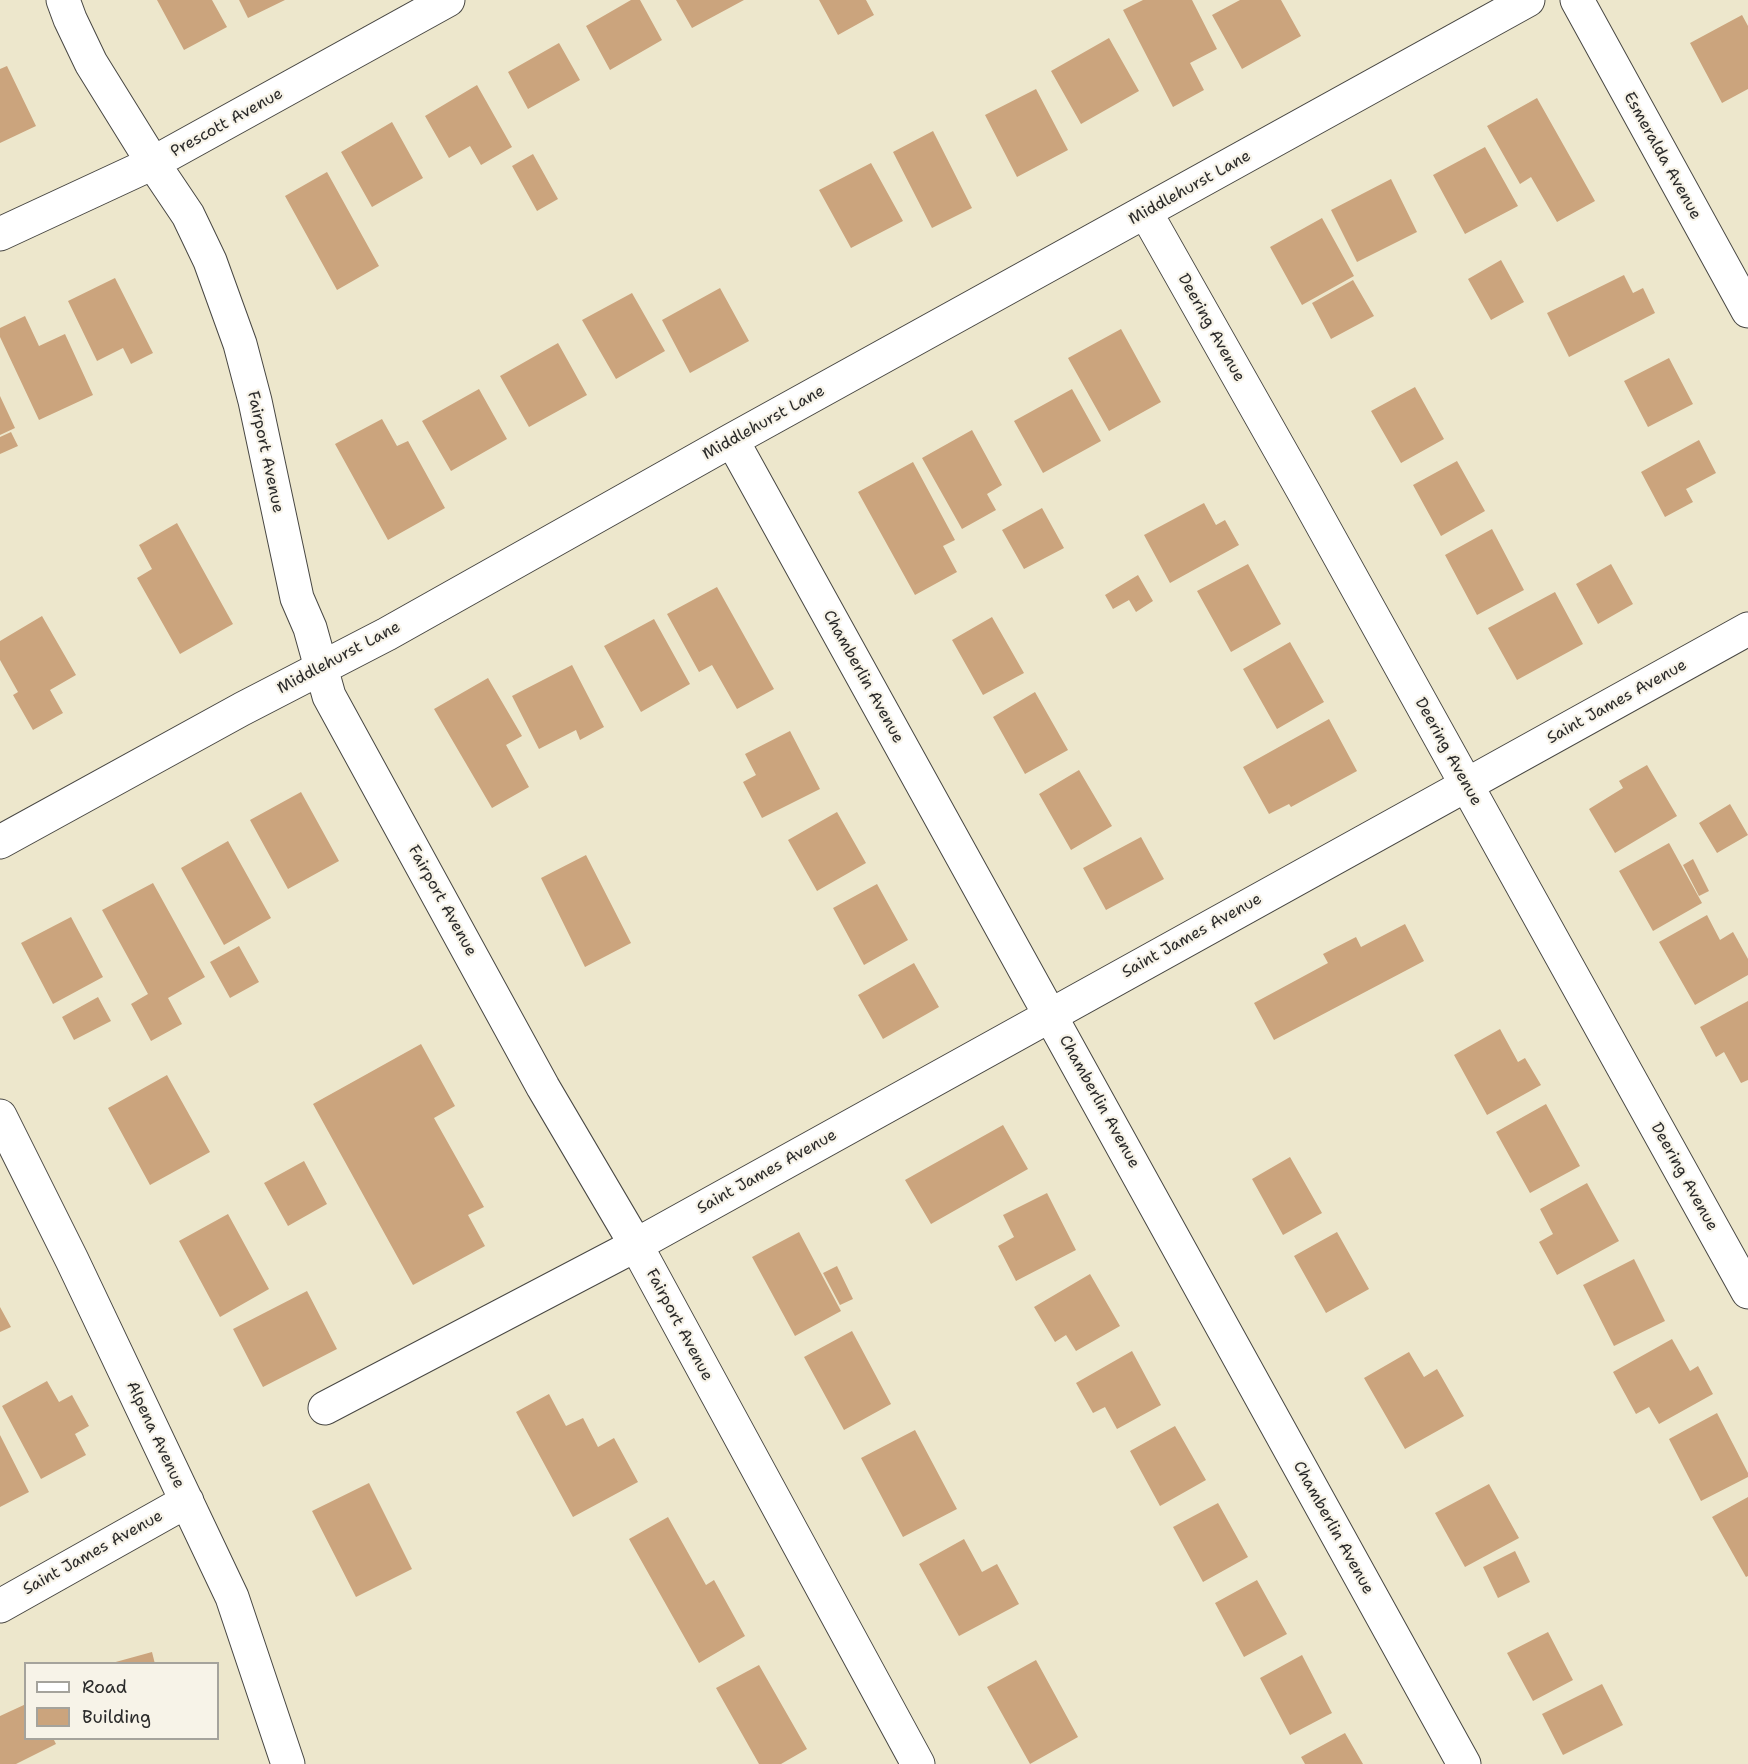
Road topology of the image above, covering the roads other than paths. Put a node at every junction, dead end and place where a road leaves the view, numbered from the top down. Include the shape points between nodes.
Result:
1 (63, 0) edge
2 (448, 0) edge
3 (1528, 0) edge
4 (1577, 0) edge
5 (153, 164) junction
6 (1146, 213) junction
7 (0, 234) edge
8 (1748, 311) edge
9 (732, 440) junction
10 (1748, 629) edge
11 (321, 668) junction
12 (1467, 785) junction
13 (0, 842) edge
14 (1050, 1014) junction
15 (0, 1116) edge
16 (636, 1245) junction
17 (1748, 1292) edge
18 (325, 1408) dead end
19 (187, 1501) junction
20 (0, 1605) edge
21 (288, 1764) edge
22 (918, 1764) edge
23 (1464, 1764) edge

1 - 5 street, Fairport Avenue via 91,63
2 - 5 street, Prescott Avenue
3 - 6 street, Middlehurst Lane
4 - 8 street, Esmeralda Avenue
5 - 7 street, Prescott Avenue
5 - 11 street, Fairport Avenue via 188,215 210,261 240,344 297,598
6 - 9 street, Middlehurst Lane
6 - 12 street, Deering Avenue
9 - 11 street, Middlehurst Lane
9 - 14 street, Chamberlin Avenue
10 - 12 street, Saint James Avenue
11 - 13 street, Middlehurst Lane
11 - 16 street, Fairport Avenue via 335,707 543,1087
12 - 14 street, Saint James Avenue
12 - 17 street, Deering Avenue
14 - 16 street, Saint James Avenue
14 - 23 street, Chamberlin Avenue
15 - 19 street, Alpena Avenue
16 - 18 street, Saint James Avenue
16 - 22 street, Fairport Avenue
19 - 20 street, Saint James Avenue
19 - 21 street, Alpena Avenue via 232,1597

